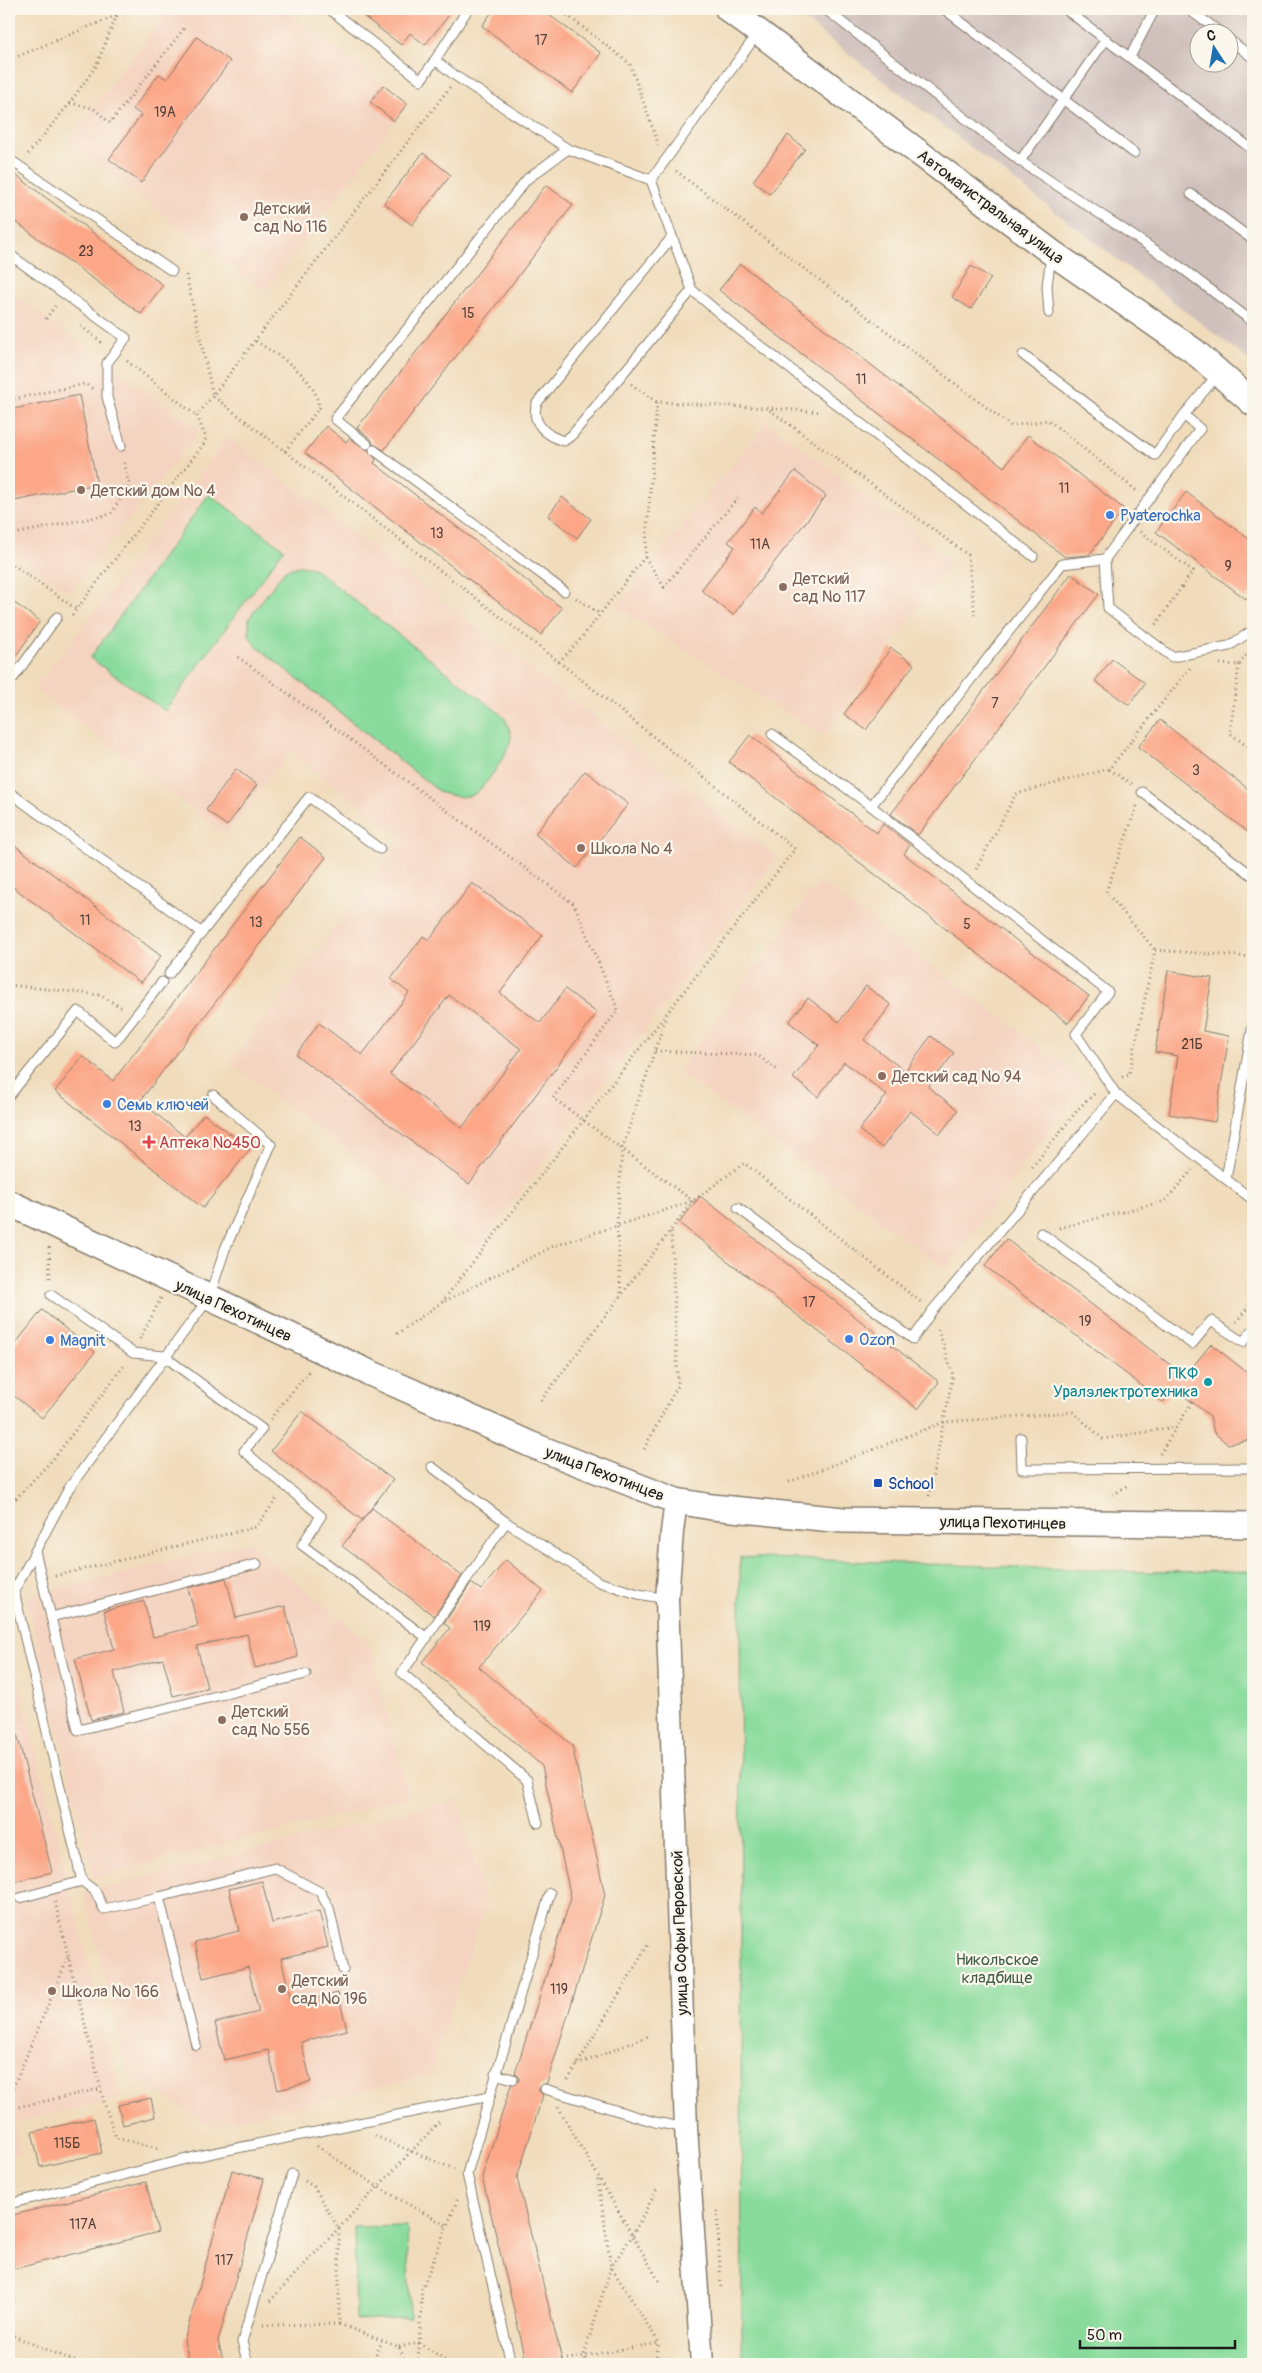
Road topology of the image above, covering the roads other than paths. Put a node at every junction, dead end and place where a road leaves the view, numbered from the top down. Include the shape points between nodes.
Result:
1 (328, 9) edge
2 (468, 9) edge
3 (728, 9) edge
4 (825, 9) edge
5 (944, 9) edge
6 (1065, 9) edge
7 (1155, 9) edge
8 (1188, 9) edge
9 (1206, 22) edge
10 (758, 33) junction
11 (1106, 38) junction
12 (1240, 48) edge
13 (1130, 57) junction
14 (1253, 58) edge
15 (435, 60) junction
16 (1063, 99) junction
17 (568, 149) junction
18 (1253, 150) edge
19 (1134, 153) dead end
20 (9, 158) edge
21 (1020, 161) junction
22 (651, 180) junction
23 (1191, 194) dead end
24 (672, 237) junction
25 (1253, 240) edge
26 (1051, 252) junction
27 (9, 254) edge
28 (172, 271) dead end
29 (692, 290) junction
30 (1049, 313) dead end
31 (1253, 322) edge
32 (1023, 355) dead end
33 (1219, 373) junction
34 (1253, 403) edge
35 (1184, 415) junction
36 (121, 446) road end
37 (1033, 556) dead end
38 (1105, 559) junction
39 (564, 591) road end
40 (57, 617) dead end
41 (1253, 630) edge
42 (9, 679) edge
43 (772, 734) dead end
44 (9, 792) edge
45 (1142, 792) dead end
46 (870, 806) junction
47 (380, 849) dead end
48 (1253, 876) edge
49 (202, 933) junction
50 (169, 974) dead end
51 (162, 982) dead end
52 (1253, 1024) edge
53 (1116, 1094) junction
54 (213, 1095) dead end
55 (9, 1096) edge
56 (1226, 1178) junction
57 (1253, 1200) edge
58 (9, 1203) edge
59 (738, 1208) dead end
60 (1041, 1233) road end
61 (51, 1294) road end
62 (209, 1298) junction
63 (1253, 1330) edge
64 (164, 1356) junction
65 (1021, 1438) dead end
66 (432, 1467) dead end
67 (1253, 1468) edge
68 (676, 1501) junction
69 (506, 1522) junction
70 (1253, 1525) edge
71 (35, 1551) junction
72 (258, 1564) dead end
73 (667, 1599) junction
74 (51, 1617) junction
75 (428, 1638) junction
76 (306, 1674) dead end
77 (538, 1823) dead end
78 (82, 1881) junction
79 (550, 1893) dead end
80 (159, 1897) junction
81 (20, 1898) dead end
82 (343, 1970) dead end
83 (196, 2045) dead end
84 (495, 2074) junction
85 (513, 2079) dead end
86 (545, 2089) dead end
87 (490, 2096) junction
88 (686, 2128) junction
89 (292, 2174) road end
90 (9, 2204) edge
91 (248, 2364) edge
92 (512, 2364) edge
93 (702, 2364) edge

1 - 15 lane via 421,80
2 - 15 lane
3 - 10 main road, Автомагистральная улица
4 - 21 lane
5 - 16 lane
6 - 11 lane
7 - 13 lane
8 - 9 lane
10 - 22 lane
10 - 26 main road, Автомагистральная улица
11 - 13 lane
11 - 16 lane
12 - 14 lane
13 - 18 lane
15 - 17 lane via 457,78
16 - 19 lane
16 - 21 lane
17 - 22 lane
17 - 39 lane via 527,179 335,419
20 - 28 lane
21 - 31 lane via 1180,266
22 - 24 lane
23 - 25 lane
24 - 29 lane
24 - 29 lane via 537,403 534,411 538,424 552,438 564,441 572,435
26 - 30 lane via 1047,286
26 - 33 main road, Автомагистральная улица via 1194,351
27 - 36 lane via 126,338 107,364 107,397
29 - 37 lane
32 - 35 lane via 1155,455
33 - 34 main road, Автомагистральная улица
33 - 35 lane
35 - 38 lane via 1200,429
38 - 41 lane via 1108,608 1172,657 1229,646
38 - 46 lane via 1062,564
40 - 42 lane via 14,677
43 - 46 lane
44 - 49 lane
45 - 48 lane
46 - 53 lane via 1108,992 1076,1034
47 - 49 lane via 310,797
49 - 50 lane
51 - 55 lane via 115,1042 78,1011
52 - 56 lane
53 - 56 lane
53 - 59 lane via 932,1311 913,1339
54 - 62 lane via 272,1145 225,1249
56 - 57 lane
58 - 62 main road, улица Пехотинцев
60 - 63 lane via 1192,1344 1211,1321 1243,1342
61 - 64 lane via 133,1352
62 - 64 lane
62 - 68 main road, улица Пехотинцев via 514,1437
64 - 71 lane via 69,1488
64 - 75 lane via 262,1429 244,1451 321,1516 302,1545
65 - 67 lane via 1022,1469
66 - 69 lane
68 - 70 main road, улица Пехотинцев via 843,1520
68 - 73 street, улица Софьи Перовской
69 - 73 lane via 599,1582
69 - 75 lane
71 - 74 lane
71 - 78 lane via 14,1591
72 - 74 lane
73 - 88 street, улица Софьи Перовской
74 - 76 lane via 78,1730
75 - 77 lane via 402,1673 527,1780
78 - 80 lane via 95,1891 104,1909
78 - 81 lane
79 - 84 lane
80 - 82 lane via 275,1868 320,1892 329,1908
80 - 83 lane
84 - 85 lane
84 - 87 lane
86 - 88 lane via 654,2122
87 - 90 lane via 194,2157
87 - 92 lane via 467,2174
88 - 93 street, улица Софьи Перовской
89 - 91 lane via 242,2342

